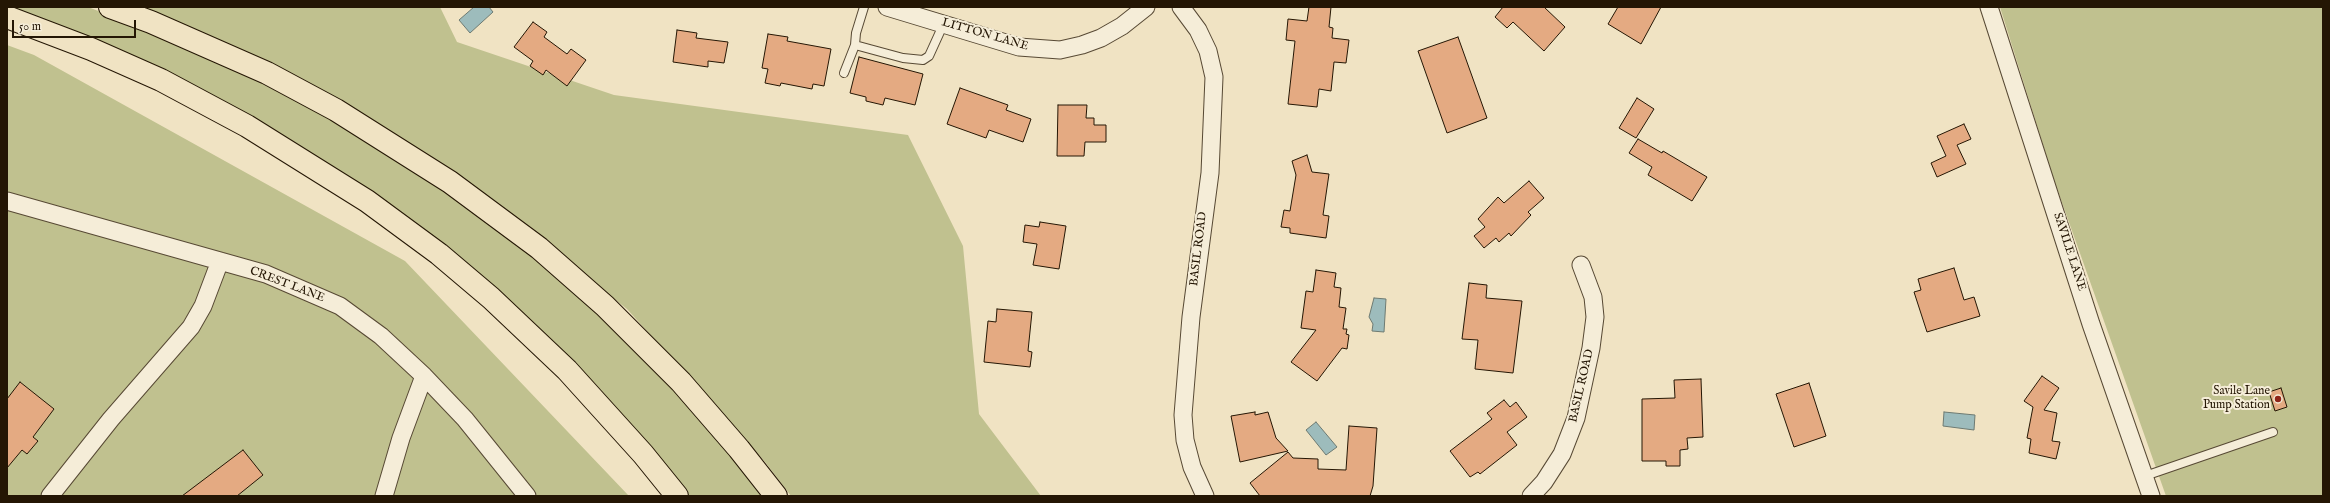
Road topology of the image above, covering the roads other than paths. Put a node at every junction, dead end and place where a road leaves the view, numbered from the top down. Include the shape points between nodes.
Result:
1 (110, 7) edge
2 (864, 7) edge
3 (887, 7) edge
4 (1146, 7) edge
5 (1181, 7) edge
6 (1989, 7) edge
7 (7, 17) edge
8 (944, 23) junction
9 (855, 46) junction
10 (844, 73) dead end
11 (7, 201) edge
12 (220, 261) junction
13 (1581, 266) dead end
14 (424, 376) junction
15 (2273, 432) dead end
16 (2145, 476) junction
17 (50, 496) edge
18 (384, 496) edge
19 (527, 496) edge
20 (677, 496) edge
21 (776, 496) edge
22 (1205, 496) edge
23 (1532, 496) edge
24 (2151, 496) edge

1 - 21 highway via 267,73 336,110 450,182 539,248 605,306 681,382
2 - 9 lane
3 - 8 street, LITTON LANE
4 - 8 street, LITTON LANE via 1122,26 1101,38 1060,50 1019,47
5 - 22 street, BASIL ROAD via 1198,30 1208,51 1214,77 1210,173 1191,317 1183,415 1185,440 1192,467
6 - 16 street, SAVILE LANE via 2091,324
7 - 20 highway via 91,49 161,80 247,126 367,201 439,254 540,344 588,392
8 - 9 lane via 929,56 923,60 903,58
9 - 10 lane
11 - 12 street, CREST LANE
12 - 14 street, CREST LANE via 266,274 340,306 381,336
12 - 17 street via 203,306 191,327 111,419
13 - 23 street, BASIL ROAD via 1592,297 1595,317 1578,410 1562,454
14 - 18 street via 401,438
14 - 19 street, CREST LANE via 465,419
15 - 16 lane
16 - 24 street, SAVILE LANE

